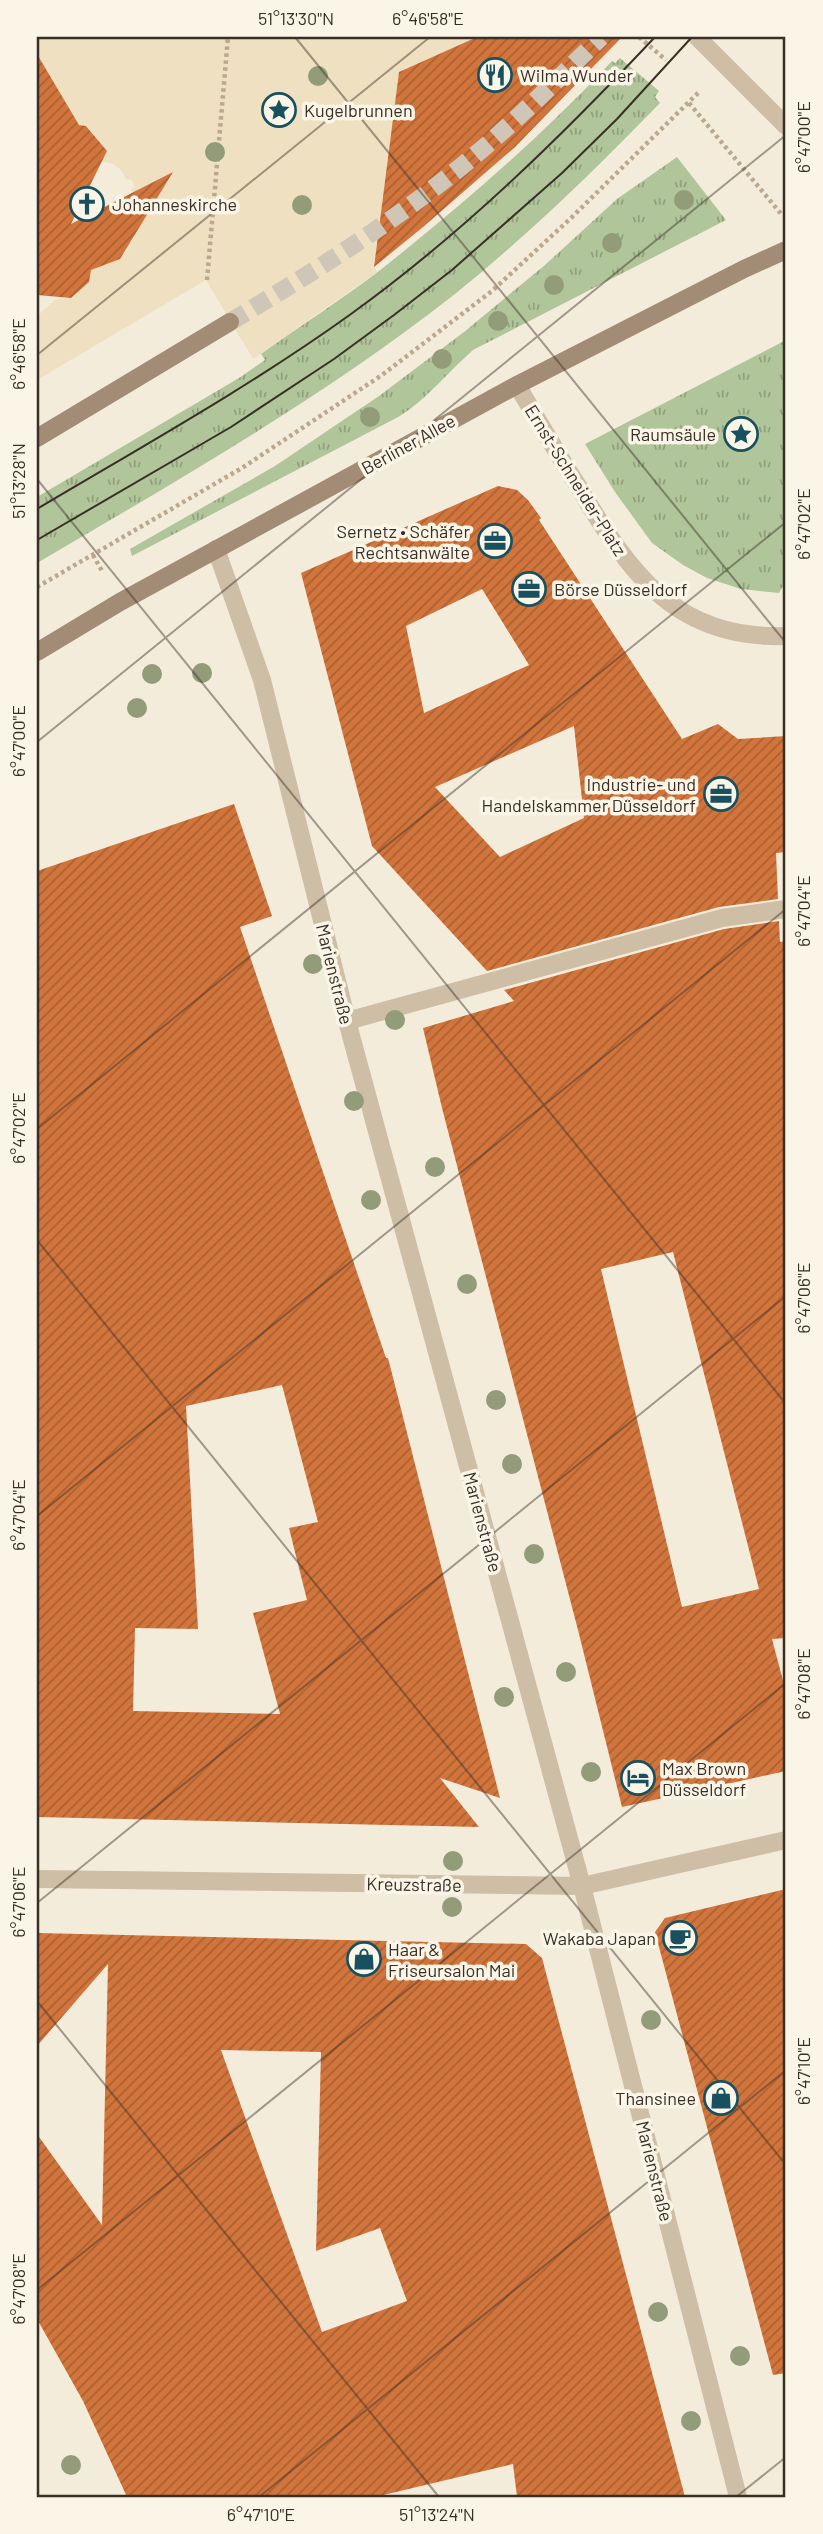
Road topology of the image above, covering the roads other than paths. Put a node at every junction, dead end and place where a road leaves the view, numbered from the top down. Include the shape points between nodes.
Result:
1 (697, 37) edge
2 (786, 126) edge
3 (786, 250) edge
4 (230, 322) tunnel mouth
5 (517, 385) junction
6 (37, 438) edge
7 (216, 549) junction
8 (786, 636) edge
9 (37, 652) edge
10 (786, 909) edge
11 (347, 1021) junction
12 (786, 1840) edge
13 (37, 1879) edge
14 (582, 1886) junction
15 (738, 2497) edge

1 - 2 street
3 - 5 main road, Berliner Allee
4 - 6 main road
5 - 7 main road, Berliner Allee
5 - 8 street, Ernst-Schneider-Platz via 602,527 648,586 670,604 725,629
7 - 9 main road, Berliner Allee
7 - 11 street, Marienstraße via 262,680
10 - 11 street via 722,918
11 - 14 street, Marienstraße
12 - 14 street, Kreuzstraße
13 - 14 street, Kreuzstraße
14 - 15 street, Marienstraße

